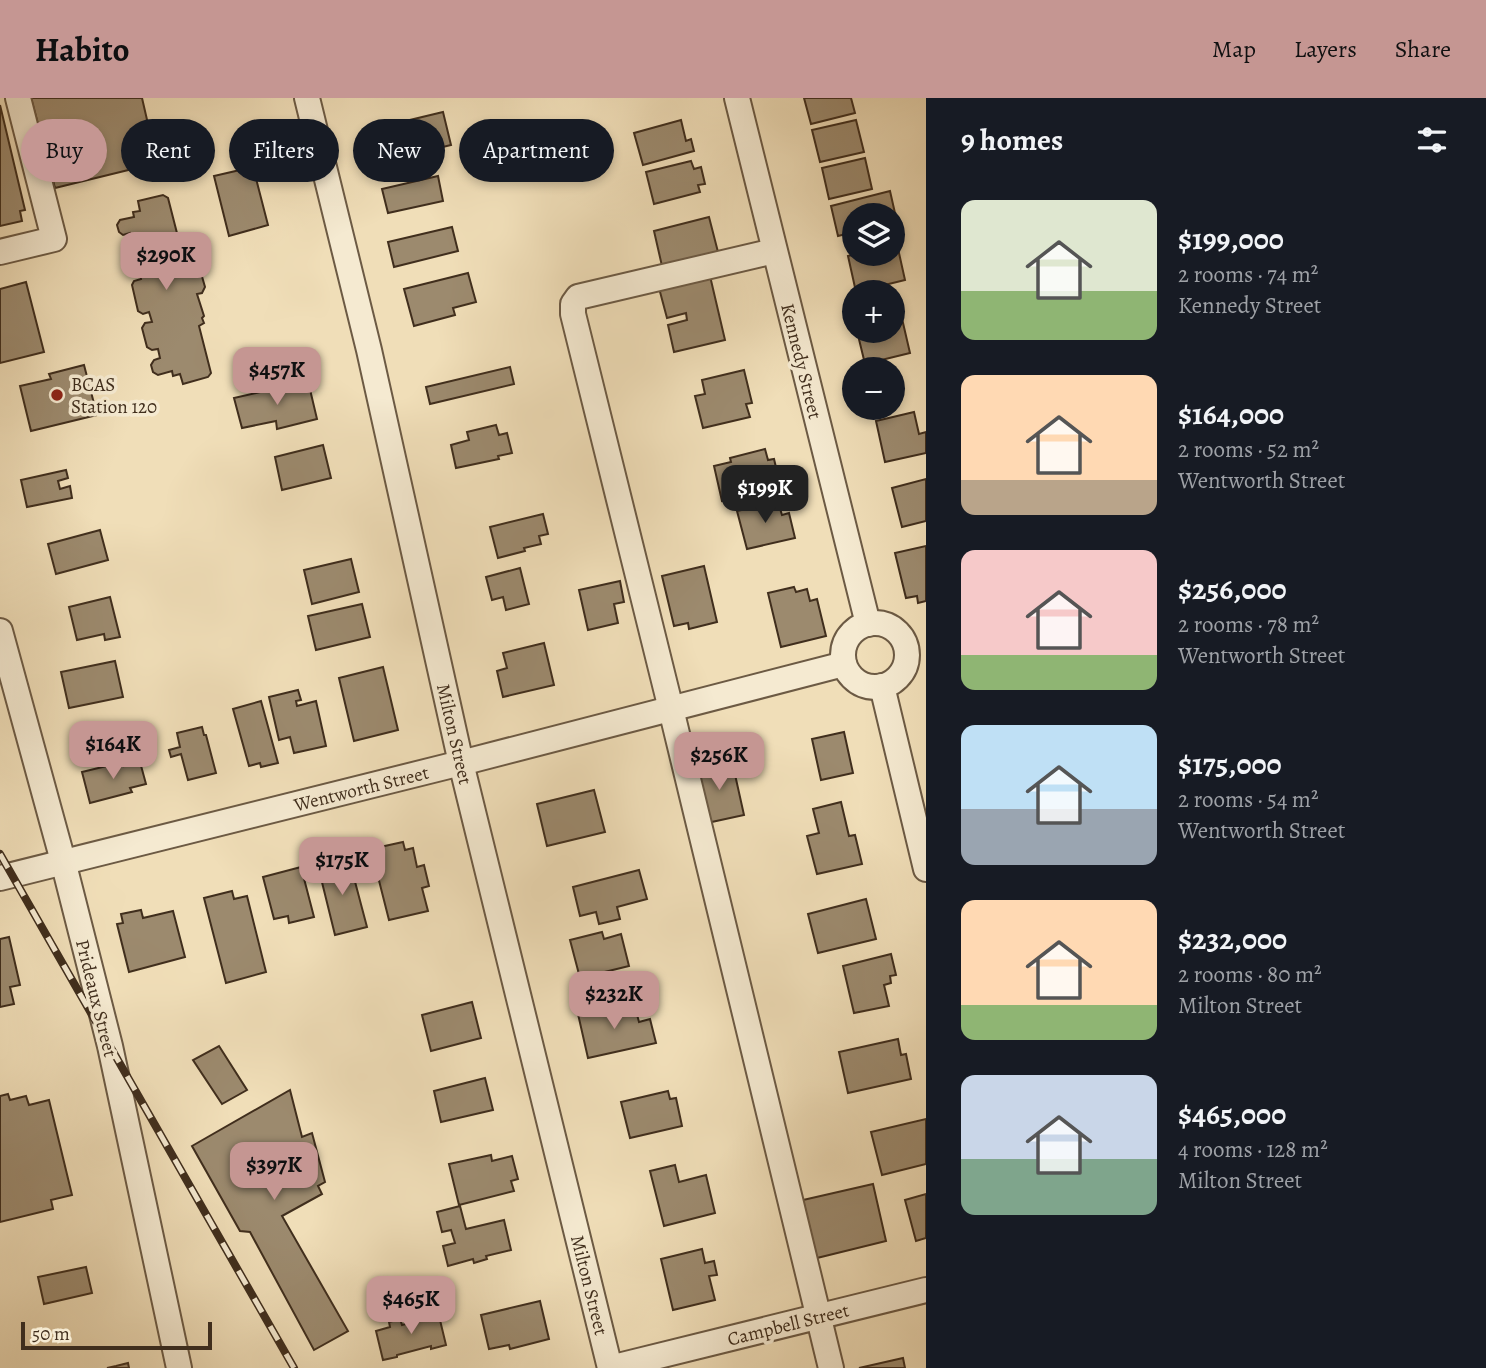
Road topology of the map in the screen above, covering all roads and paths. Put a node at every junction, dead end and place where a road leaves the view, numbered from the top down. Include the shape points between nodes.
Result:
1 (18, 98) edge
2 (307, 98) edge
3 (737, 98) edge
4 (0, 251) edge
5 (774, 251) junction
6 (868, 624) junction
7 (0, 631) edge
8 (916, 648) edge
9 (844, 664) junction
10 (882, 686) junction
11 (671, 709) junction
12 (461, 763) junction
13 (63, 862) junction
14 (926, 869) edge
15 (0, 878) edge
16 (926, 1290) edge
17 (818, 1316) junction
18 (179, 1368) edge
19 (610, 1368) edge
20 (831, 1368) edge

1 - 4 street via 54,239
2 - 12 street, Milton Street via 369,350
3 - 5 street, Kennedy Street
5 - 6 street, Kennedy Street
5 - 11 street via 579,298 573,304
6 - 8 street via 891,627
6 - 9 street via 846,640
7 - 13 street, Prideaux Street
8 - 10 street via 894,681
9 - 10 street via 863,685
9 - 11 street, Wentworth Street
10 - 14 street
11 - 12 street, Wentworth Street
11 - 17 street
12 - 13 street, Wentworth Street
12 - 19 street, Milton Street
13 - 15 street, Wentworth Street
13 - 18 street, Prideaux Street via 110,1046
16 - 17 street, Campbell Street
17 - 19 street, Campbell Street
17 - 20 street

